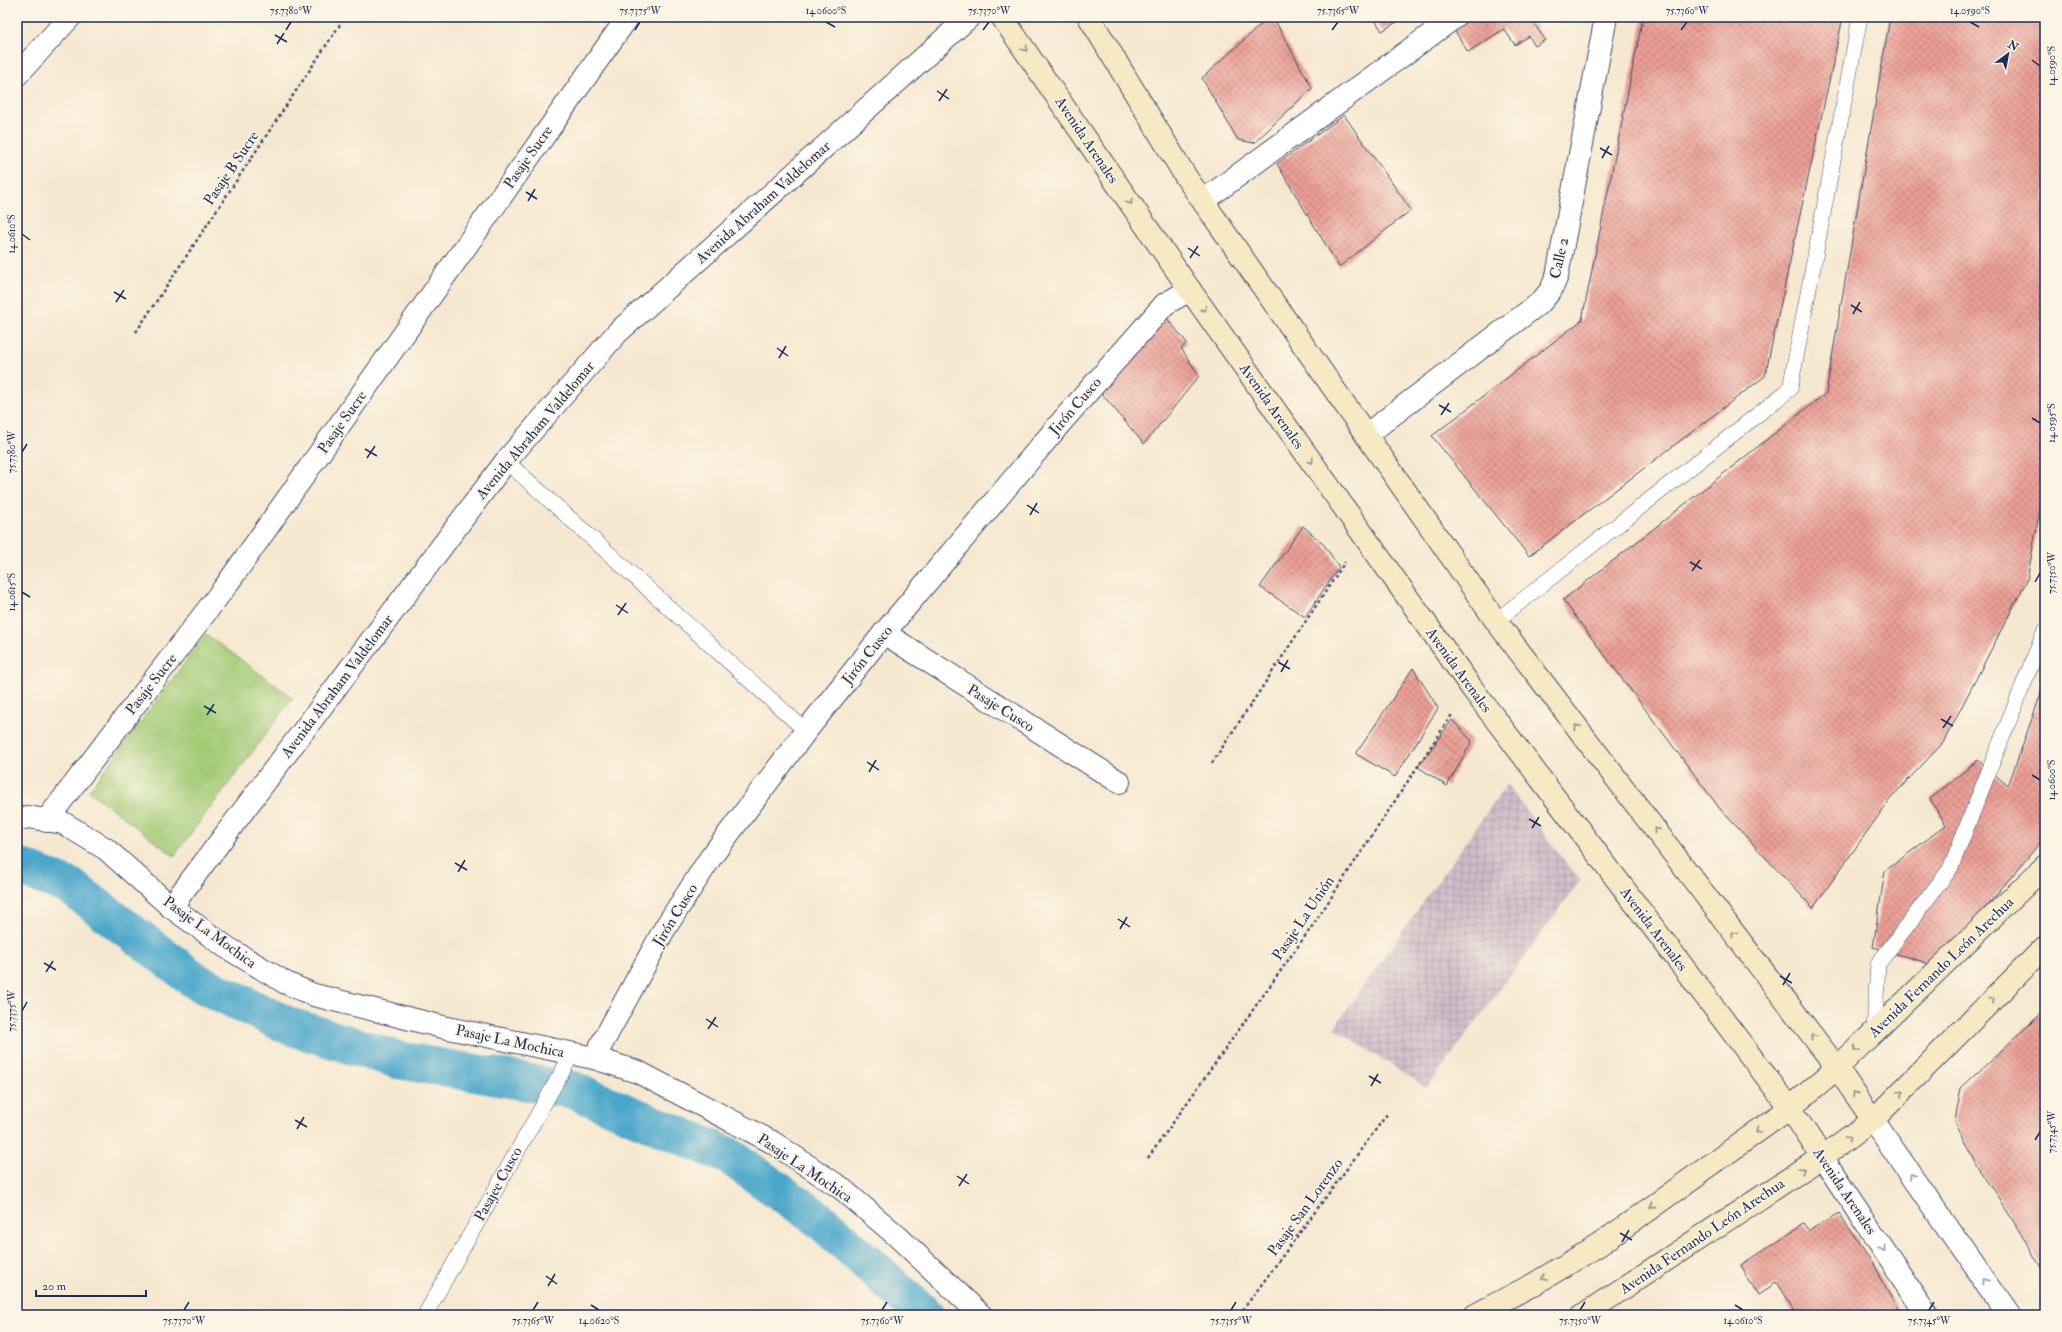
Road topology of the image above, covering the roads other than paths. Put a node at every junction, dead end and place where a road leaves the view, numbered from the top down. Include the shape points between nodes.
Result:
1 (70, 17) edge
2 (628, 17) edge
3 (969, 17) edge
4 (1002, 17) edge
5 (1089, 17) edge
6 (1455, 17) edge
7 (1860, 17) edge
8 (1603, 18) edge
9 (17, 75) edge
10 (1202, 201) junction
11 (1190, 290) junction
12 (1366, 435) junction
13 (506, 461) junction
14 (1496, 621) junction
15 (2045, 630) edge
16 (884, 633) junction
17 (806, 731) junction
18 (1119, 782) dead end
19 (17, 820) edge
20 (46, 820) junction
21 (2045, 866) edge
22 (171, 907) junction
23 (2045, 947) edge
24 (1874, 1032) junction
25 (572, 1054) junction
26 (594, 1058) junction
27 (1837, 1068) junction
28 (1790, 1108) junction
29 (1873, 1120) junction
30 (1822, 1157) junction
31 (425, 1315) edge
32 (981, 1315) edge
33 (1475, 1315) edge
34 (1583, 1315) edge
35 (1927, 1315) edge
36 (2008, 1315) edge

1 - 9 street
2 - 20 street, Pasaje Sucre via 225,587
3 - 13 street, Avenida Abraham Valdelomar via 617,333
4 -> 11 street, Avenida Arenales
5 - 10 street
6 - 10 street
7 - 14 lane via 1790,389
8 - 12 street, Calle 2 via 1557,276 1551,290 1541,302
10 - 12 street
11 - 16 street, Jirón Cusco via 1165,304 1152,318
11 -> 28 street, Avenida Arenales via 1471,687
12 - 14 street
13 - 17 lane
13 - 22 street, Avenida Abraham Valdelomar
27 -> 14 street
15 - 24 lane via 1950,869 1878,964
16 - 17 street, Jirón Cusco
16 - 18 street, Pasaje Cusco
17 - 26 street, Jirón Cusco via 711,857 665,928
19 - 20 street, Pasaje La Mochica via 28,817
20 - 22 street, Pasaje La Mochica via 63,823 106,850
21 - 24 street, Avenida Fernando León Arechua
22 - 25 street, Pasaje La Mochica via 226,948 286,983 314,995 442,1027
29 -> 23 street
24 -> 27 street, Avenida Fernando León Arechua
25 - 26 street, Pasaje La Mochica
25 - 31 lane, Pasajee Cusco
26 - 32 street, Pasaje La Mochica via 638,1072 772,1142 841,1188 897,1236
27 - 28 street, Avenida Fernando León Arechua
29 -> 27 street
28 - 30 street, Avenida Arenales
28 -> 33 street via 1599,1245 1534,1284
30 -> 29 street, Avenida Fernando León Arechua
36 -> 29 street
34 -> 30 street, Avenida Fernando León Arechua
30 -> 35 street, Avenida Arenales

